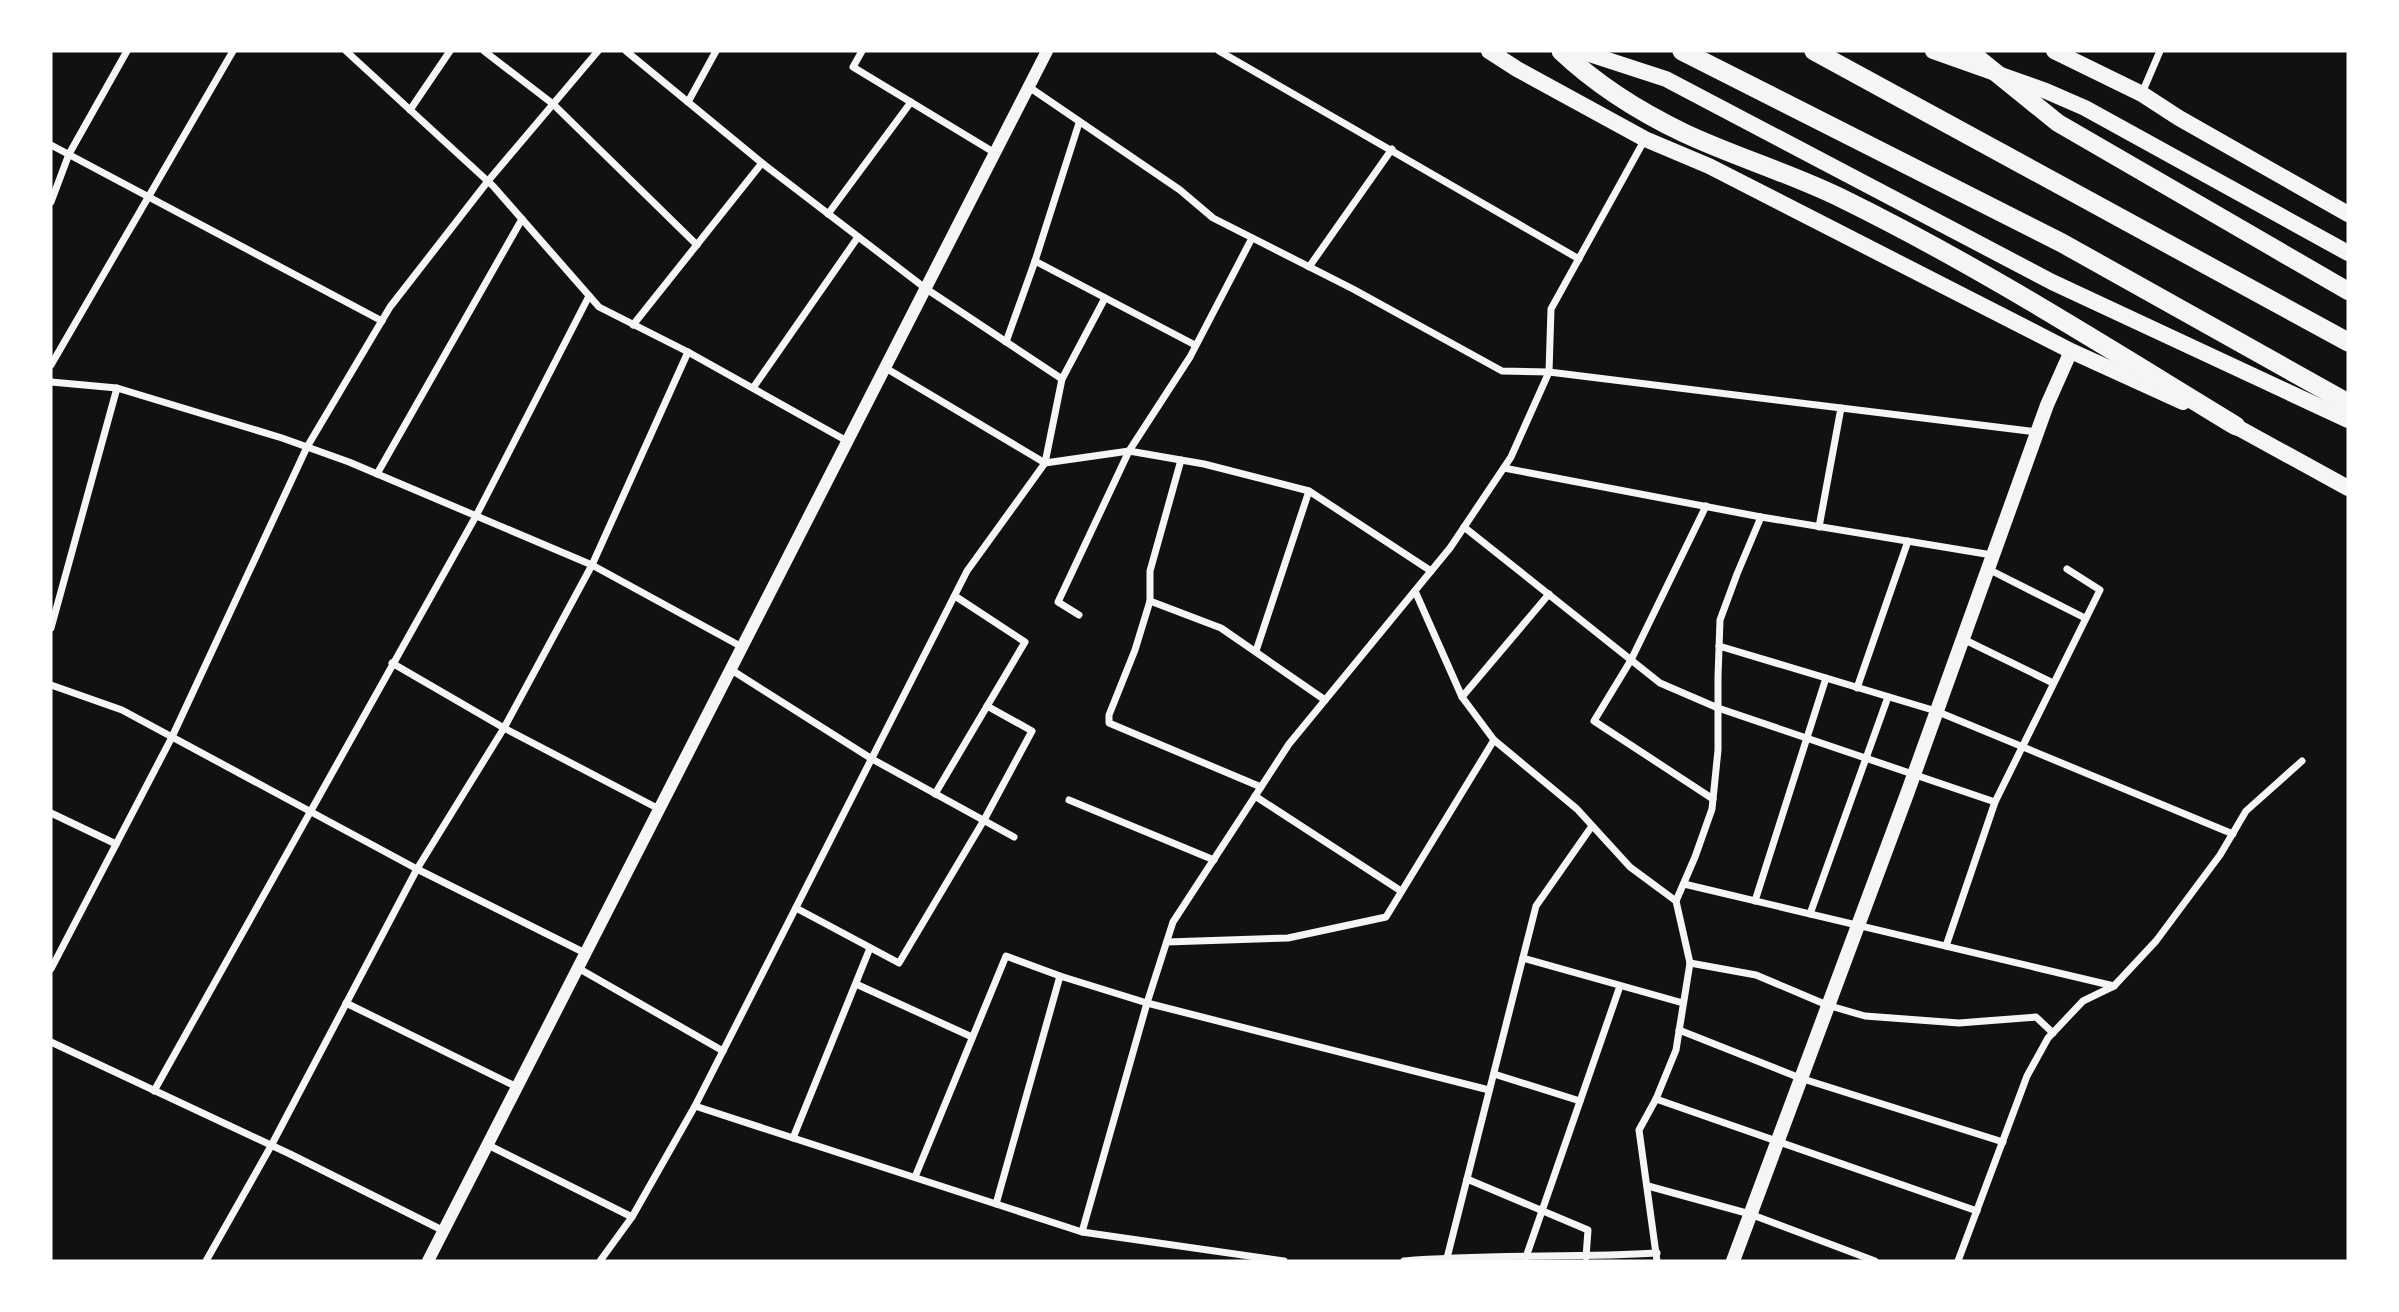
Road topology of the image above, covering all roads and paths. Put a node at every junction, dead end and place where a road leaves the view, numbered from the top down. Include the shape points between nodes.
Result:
1 (127, 51) edge
2 (233, 51) edge
3 (346, 51) edge
4 (450, 51) edge
5 (484, 51) edge
6 (598, 51) edge
7 (626, 51) edge
8 (716, 51) edge
9 (862, 51) edge
10 (1047, 51) edge
11 (1219, 51) edge
12 (1489, 51) edge
13 (1561, 51) edge
14 (1580, 51) edge
15 (1682, 51) edge
16 (1814, 51) edge
17 (1933, 51) edge
18 (1969, 51) edge
19 (2054, 51) edge
20 (2161, 51) edge
21 (1028, 87) junction
22 (2142, 94) junction
23 (911, 102) junction
24 (688, 103) junction
25 (553, 104) junction
26 (410, 110) junction
27 (1079, 123) junction
28 (1645, 139) junction
29 (51, 145) edge
30 (1392, 149) junction
31 (996, 153) junction
32 (69, 154) junction
33 (762, 163) junction
34 (488, 181) junction
35 (149, 197) junction
36 (51, 202) edge
37 (828, 214) junction
38 (2348, 214) edge
39 (522, 219) junction
40 (858, 237) junction
41 (1252, 238) junction
42 (697, 244) junction
43 (2348, 253) edge
44 (1579, 259) junction
45 (1035, 261) junction
46 (1309, 267) junction
47 (925, 288) junction
48 (2348, 291) edge
49 (589, 296) junction
50 (1105, 298) junction
51 (382, 321) junction
52 (634, 325) junction
53 (1006, 342) junction
54 (2348, 342) edge
55 (1195, 345) junction
56 (2071, 351) junction
57 (688, 352) junction
58 (51, 365) edge
59 (884, 367) junction
60 (1549, 372) junction
61 (1062, 379) junction
62 (51, 382) edge
63 (117, 388) junction
64 (753, 388) junction
65 (2348, 403) edge
66 (1841, 408) junction
67 (2348, 420) edge
68 (2236, 426) junction
69 (2037, 432) junction
70 (847, 440) junction
71 (307, 447) junction
72 (1129, 451) junction
73 (1181, 460) junction
74 (1045, 463) junction
75 (1504, 468) junction
76 (377, 474) junction
77 (2348, 488) edge
78 (1309, 491) junction
79 (1706, 506) junction
80 (476, 516) junction
81 (1761, 517) junction
82 (1465, 527) junction
83 (1819, 527) junction
84 (1908, 541) junction
85 (1990, 562) junction
86 (592, 565) junction
87 (2067, 569) dead end
88 (1431, 571) junction
89 (1415, 591) junction
90 (1549, 594) junction
91 (955, 596) junction
92 (1150, 601) junction
93 (1079, 614) dead end
94 (2085, 618) junction
95 (51, 628) edge
96 (1963, 639) junction
97 (1719, 646) junction
98 (742, 647) junction
99 (1256, 651) junction
100 (1631, 660) junction
101 (392, 663) junction
102 (730, 669) junction
103 (1826, 678) junction
104 (2053, 683) junction
105 (51, 685) edge
106 (1857, 688) junction
107 (1462, 697) junction
108 (1888, 697) junction
109 (1325, 699) junction
110 (987, 706) junction
111 (1718, 708) junction
112 (1936, 711) junction
113 (505, 728) junction
114 (172, 737) junction
115 (1807, 737) junction
116 (1494, 740) junction
117 (2022, 747) junction
118 (1866, 758) junction
119 (872, 759) junction
120 (2302, 761) dead end
121 (1914, 774) junction
122 (1261, 787) junction
123 (935, 793) junction
124 (1255, 796) junction
125 (1713, 799) junction
126 (1069, 800) dead end
127 (1995, 802) junction
128 (659, 809) junction
129 (309, 811) junction
130 (51, 813) edge
131 (984, 820) junction
132 (1592, 826) junction
133 (2233, 834) junction
134 (1014, 837) dead end
135 (116, 844) junction
136 (1214, 860) junction
137 (417, 869) junction
138 (1684, 884) junction
139 (1401, 891) junction
140 (1676, 901) junction
141 (1755, 901) junction
142 (796, 908) junction
143 (1810, 914) junction
144 (1857, 925) junction
145 (1167, 942) junction
146 (1946, 946) junction
147 (870, 948) junction
148 (585, 953) junction
149 (1523, 958) junction
150 (1690, 963) junction
151 (578, 968) junction
152 (51, 969) edge
153 (1060, 975) junction
154 (856, 984) junction
155 (1620, 986) junction
156 (2114, 986) junction
157 (346, 1003) junction
158 (1147, 1003) junction
159 (1683, 1003) junction
160 (1828, 1005) junction
161 (1679, 1030) junction
162 (2053, 1033) junction
163 (972, 1037) junction
164 (51, 1042) edge
165 (723, 1051) junction
166 (1494, 1073) junction
167 (1800, 1078) junction
168 (517, 1087) junction
169 (1489, 1090) junction
170 (154, 1091) junction
171 (1656, 1099) junction
172 (1580, 1101) junction
173 (695, 1106) junction
174 (793, 1138) junction
175 (1777, 1140) junction
176 (2003, 1142) junction
177 (488, 1145) junction
178 (271, 1146) junction
179 (915, 1177) junction
180 (1467, 1179) junction
181 (1648, 1186) junction
182 (996, 1204) junction
183 (1542, 1210) junction
184 (1977, 1211) junction
185 (1750, 1214) junction
186 (632, 1217) junction
187 (444, 1231) junction
188 (1082, 1232) junction
189 (1526, 1257) junction
190 (1586, 1257) junction
191 (1657, 1257) edge
192 (1447, 1258) junction
193 (206, 1261) edge
194 (428, 1261) edge
195 (600, 1261) edge
196 (1284, 1261) edge
197 (1404, 1261) edge
198 (1733, 1261) edge
199 (1875, 1261) edge
200 (1958, 1261) edge

1 - 32 street
2 - 35 street
3 - 26 street
4 - 26 street
5 - 25 street
6 - 25 street
7 - 24 street
8 - 24 street
9 - 23 street via 853,67
10 - 21 street
11 - 30 street
12 - 28 main road
13 - 68 highway via 1588,76 1664,122 1839,197 1911,234
14 - 67 main road via 1667,79 2052,282
15 - 65 highway via 2062,243
16 - 54 highway
17 - 43 main road via 2085,108
18 - 48 highway via 2058,122
19 - 22 main road
20 - 22 street
21 - 27 street
21 - 31 street
22 - 38 main road
23 - 31 street
23 - 37 street
24 - 33 street
25 - 34 street
25 - 42 street
26 - 34 street
27 - 41 street via 1180,190 1213,218
27 - 45 street
28 - 44 street
28 - 56 main road via 1709,166
29 - 32 street
30 - 44 street
30 - 46 street
31 - 47 street
32 - 35 street
32 - 36 street
33 - 37 street
33 - 42 street
34 - 39 street
34 - 51 street
35 - 51 street
35 - 58 street
37 - 40 street
39 - 49 street
39 - 76 street
40 - 47 street
40 - 64 street
41 - 46 street
41 - 55 street
42 - 52 street
44 - 60 street via 1551,309
45 - 50 street
45 - 53 street
46 - 60 street via 1502,371
47 - 53 street
47 - 59 street
49 - 52 street via 599,307
49 - 80 street
50 - 55 street
50 - 61 street
51 - 71 street
52 - 57 street
53 - 61 street
55 - 72 street
56 - 68 main road
56 - 69 main road
57 - 64 street
57 - 86 street
59 - 70 street
59 - 74 street
60 - 66 street
60 - 75 street
61 - 74 street
62 - 63 street
63 - 71 street
63 - 95 street
64 - 70 street
66 - 69 street
66 - 83 street
68 - 77 main road
69 - 85 main road
70 - 98 street
71 - 76 street
71 - 114 street
72 - 73 street
72 - 74 street
72 - 93 street via 1058,602
73 - 78 street
73 - 92 street via 1150,572
74 - 91 street via 967,571
75 - 79 street
75 - 82 street
76 - 80 street
78 - 88 street
78 - 99 street
79 - 81 street
79 - 100 street
80 - 86 street
80 - 101 street
81 - 83 street
81 - 97 street via 1720,620
82 - 88 street
82 - 90 street
83 - 84 street
84 - 85 street
84 - 106 street
85 - 94 street
85 - 96 main road
86 - 98 street
86 - 113 street
87 - 94 street via 2100,590
88 - 89 street
89 - 107 street
89 - 109 street
90 - 100 street
90 - 107 street
91 - 110 street via 1026,642
91 - 119 street
92 - 99 street via 1221,628
92 - 122 street via 1108,723
94 - 104 street
96 - 104 street
96 - 112 main road
97 - 103 street
97 - 111 street
98 - 102 street
99 - 109 street
100 - 111 street via 1660,683
100 - 125 street via 1594,721
101 - 113 street
101 - 129 street
102 - 119 street
102 - 128 street
103 - 106 street
103 - 115 street
104 - 117 street
105 - 114 street via 122,710
106 - 108 street
107 - 116 street
108 - 112 street
108 - 118 street
109 - 122 street
110 - 123 street
110 - 131 street via 1032,731
111 - 115 street
111 - 125 street
112 - 117 street
112 - 121 main road
113 - 128 street
113 - 137 street
114 - 129 street
114 - 135 street
115 - 118 street
115 - 141 street
116 - 132 street
116 - 139 street
117 - 127 street
117 - 133 street
118 - 121 street
118 - 143 street
119 - 123 street
119 - 142 street
120 - 133 street via 2246,811
121 - 127 street
121 - 144 main road
122 - 124 street
123 - 131 street
124 - 136 street
124 - 139 street
125 - 138 street
126 - 136 street
127 - 146 street
128 - 148 street
129 - 137 street
129 - 170 street
130 - 135 street
131 - 134 street
131 - 147 street via 899,963
132 - 140 street via 1630,867
132 - 149 street via 1536,906
133 - 156 street via 2156,941
135 - 152 street
136 - 145 street via 1174,922
137 - 148 street
137 - 157 street
138 - 140 street
138 - 141 street
139 - 145 street via 1386,918 1288,938
140 - 150 street
141 - 143 street
142 - 147 street
142 - 165 street
143 - 144 street
144 - 146 street
144 - 160 main road
145 - 158 street
146 - 156 street
147 - 154 street
148 - 151 street
149 - 155 street
149 - 166 street
150 - 159 street
150 - 160 street via 1756,975
151 - 165 street
151 - 168 street
153 - 158 street
153 - 163 street via 1006,956
153 - 182 street
154 - 163 street
154 - 174 street
155 - 159 street
155 - 172 street
156 - 162 street via 2083,1002
157 - 168 street
157 - 178 street
158 - 169 street
158 - 188 street
159 - 161 street
160 - 162 street via 1896,1020 1959,1023 2036,1017
160 - 167 main road
161 - 167 street
161 - 171 street
162 - 176 street via 2027,1076
163 - 179 street
164 - 170 street
165 - 173 street
166 - 169 street
166 - 172 street
167 - 175 main road
167 - 176 street
168 - 177 street
169 - 180 street
170 - 178 street
171 - 175 street
171 - 181 street via 1639,1130
172 - 183 street
173 - 174 street
173 - 186 street
174 - 179 street
175 - 184 street
175 - 185 main road
176 - 184 street
177 - 186 street
177 - 187 street
178 - 187 street
178 - 193 street
179 - 182 street
180 - 183 street
180 - 192 street
181 - 185 street
181 - 191 street
182 - 188 street
183 - 189 street
183 - 190 street via 1588,1230
184 - 200 street
185 - 198 main road
185 - 199 street
186 - 195 street
187 - 194 street
188 - 196 street
189 - 190 street
189 - 192 street
190 - 191 street
192 - 197 street

